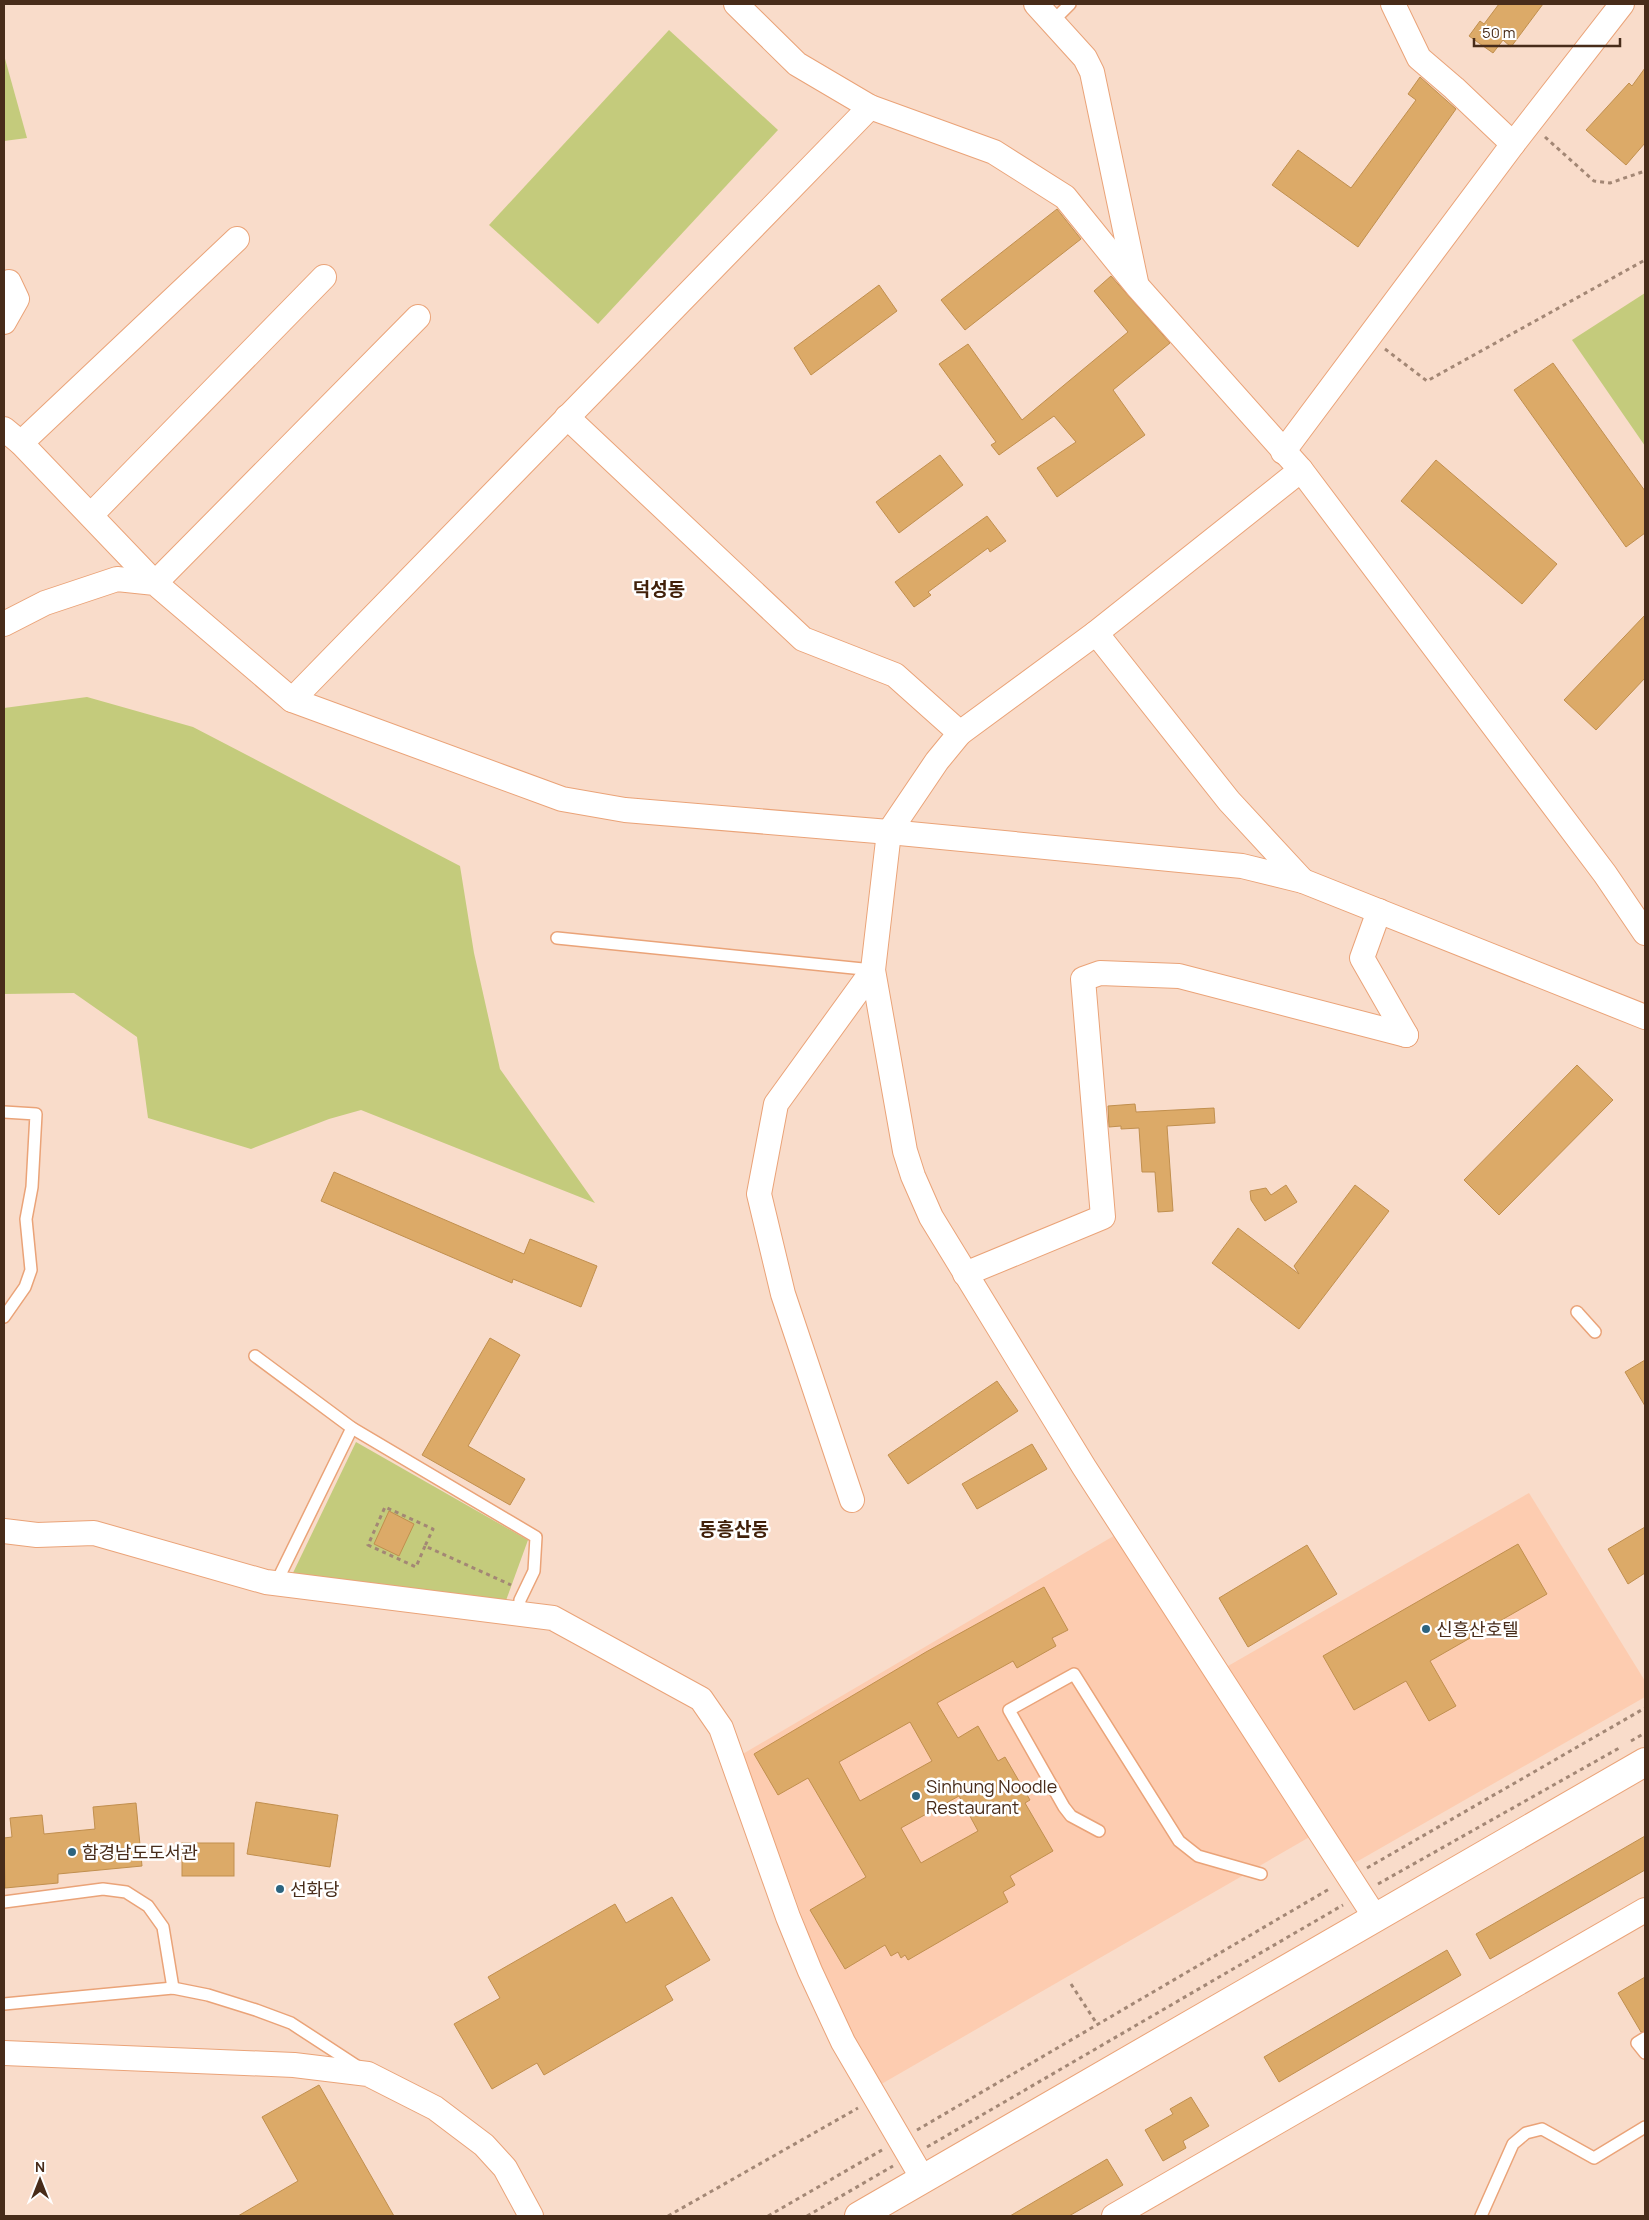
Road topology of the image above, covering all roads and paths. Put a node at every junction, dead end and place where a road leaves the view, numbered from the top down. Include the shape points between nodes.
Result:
1 (736, 4) edge
2 (1036, 4) edge
3 (1070, 4) edge
4 (1393, 4) edge
5 (1622, 4) edge
6 (1052, 22) junction
7 (870, 107) junction
8 (1530, 123) junction
9 (1513, 144) junction
10 (1645, 171) edge
11 (237, 239) dead end
12 (1645, 260) edge
13 (324, 277) dead end
14 (8, 282) dead end
15 (1137, 286) junction
16 (418, 317) dead end
17 (4, 322) edge
18 (1370, 337) junction
19 (567, 417) junction
20 (12, 436) edge
21 (1283, 452) junction
22 (1301, 470) junction
23 (91, 516) junction
24 (155, 584) junction
25 (4, 624) edge
26 (1096, 633) junction
27 (292, 700) junction
28 (960, 733) junction
29 (889, 832) junction
30 (1303, 881) junction
31 (1379, 911) junction
32 (1645, 933) edge
33 (557, 938) dead end
34 (874, 970) junction
35 (1645, 1018) edge
36 (4, 1112) edge
37 (965, 1274) junction
38 (1576, 1312) dead end
39 (4, 1317) edge
40 (1595, 1332) dead end
41 (254, 1356) dead end
42 (352, 1428) junction
43 (852, 1500) dead end
44 (4, 1531) edge
45 (425, 1546) junction
46 (276, 1583) junction
47 (521, 1602) junction
48 (1645, 1708) edge
49 (1645, 1733) edge
50 (1645, 1762) edge
51 (1098, 1830) dead end
52 (1261, 1874) dead end
53 (1355, 1886) junction
54 (4, 1902) edge
55 (1645, 1910) edge
56 (1375, 1917) junction
57 (1071, 1984) dead end
58 (173, 1988) junction
59 (4, 2004) edge
60 (1097, 2024) junction
61 (1645, 2038) edge
62 (4, 2053) edge
63 (1645, 2053) edge
64 (368, 2074) junction
65 (876, 2098) junction
66 (1645, 2127) edge
67 (911, 2158) junction
68 (531, 2216) edge
69 (668, 2216) edge
70 (768, 2216) edge
71 (807, 2216) edge
72 (859, 2216) edge
73 (1114, 2216) edge
74 (1481, 2216) edge

1 - 7 street via 797,64
2 - 6 street
3 - 6 lane
4 - 9 street via 1419,58
5 - 8 street
6 - 15 street via 1092,72
7 - 15 street via 994,152 1065,197
7 - 19 street
8 - 9 street
8 - 10 path via 1594,181 1610,183
9 - 18 street
11 - 20 street
12 - 18 path via 1427,381
13 - 23 street
14 - 17 street via 16,299
15 - 21 street
16 - 24 street
18 - 21 street
19 - 27 street
19 - 28 street via 803,639 895,674
20 - 23 street
21 - 22 street
22 - 26 street
22 - 32 street via 1606,874
23 - 24 street
24 - 25 street via 117,579 45,603
24 - 27 street
26 - 28 street
26 - 30 street via 1229,801
27 - 29 street via 562,799 635,811
28 - 29 street
29 - 30 street via 1242,866
29 - 34 street
30 - 31 street
31 - 35 street
31 - 37 street via 1362,958 1406,1035 1179,976 1100,973 1082,979 1103,1217
33 - 34 lane
34 - 37 street via 905,1151 931,1217
34 - 43 street via 776,1104 759,1194 783,1294
36 - 39 lane via 36,1114 32,1187 26,1218 31,1270 25,1287
37 - 53 street via 1084,1467
38 - 40 lane
41 - 42 lane
42 - 46 lane
42 - 47 lane via 536,1537 534,1571
44 - 46 street via 37,1535 94,1533
45 - 45 path via 416,1568 368,1545 385,1507 433,1529
45 - 47 path
46 - 47 street
47 - 65 street via 701,1699 721,1728 810,1971 843,2042
48 - 53 path
49 - 53 path
50 - 56 highway
51 - 52 lane via 1071,1816 1064,1807 1009,1710 1074,1674 1179,1841 1198,1856
53 - 56 street
53 - 60 path
53 - 67 path
54 - 58 lane via 103,1889 126,1892 148,1906 163,1927
55 - 73 street
56 - 67 highway
57 - 60 path
58 - 59 lane
58 - 64 lane via 216,1998 291,2023
60 - 67 path
61 - 63 lane via 1637,2043
62 - 64 street via 294,2065
64 - 68 street via 435,2108 471,2134 505,2168
65 - 67 street
65 - 69 path
66 - 74 lane via 1594,2158 1542,2129 1526,2133 1513,2144
67 - 70 path
67 - 71 path
67 - 72 highway

